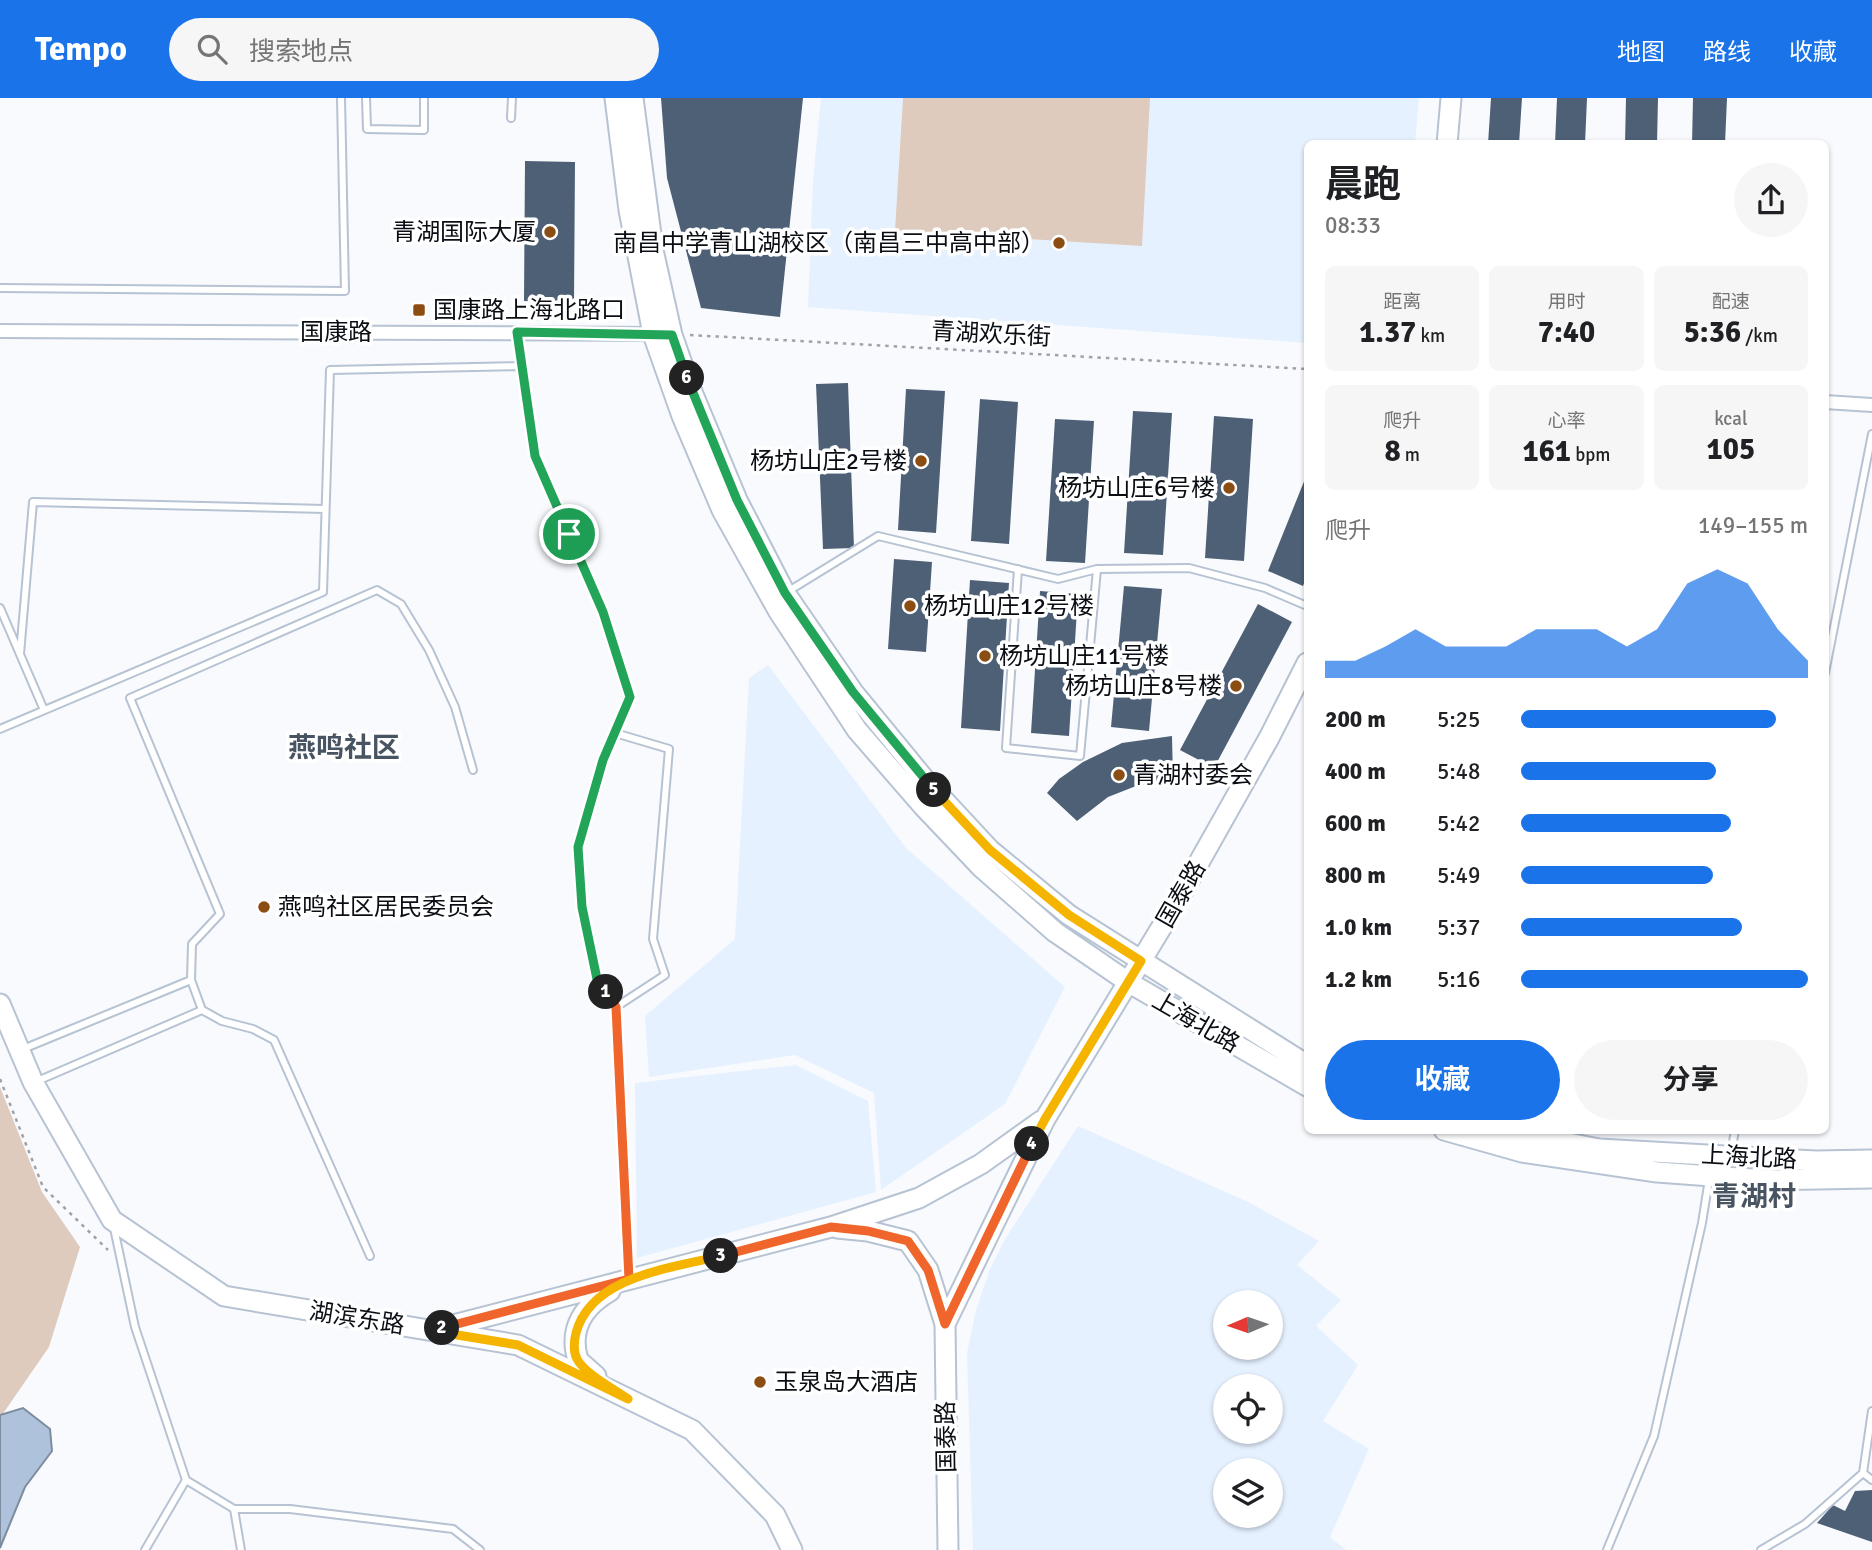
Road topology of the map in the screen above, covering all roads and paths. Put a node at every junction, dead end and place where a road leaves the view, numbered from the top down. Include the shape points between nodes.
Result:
1 (341, 98) edge
2 (366, 98) edge
3 (424, 98) edge
4 (512, 98) edge
5 (615, 98) edge
6 (633, 98) edge
7 (1451, 98) edge
8 (512, 118) dead end
9 (1447, 140) edge
10 (0, 288) edge
11 (0, 331) edge
12 (517, 332) junction
13 (662, 334) junction
14 (522, 366) junction
15 (1304, 369) edge
16 (1829, 402) edge
17 (1872, 405) edge
18 (1872, 434) edge
19 (326, 509) junction
20 (1018, 569) junction
21 (1097, 569) junction
22 (785, 593) junction
23 (1304, 605) edge
24 (0, 608) edge
25 (1829, 653) edge
26 (20, 654) junction
27 (1304, 669) edge
28 (44, 710) junction
29 (0, 729) edge
30 (615, 733) junction
31 (472, 770) dead end
32 (1141, 961) junction
33 (191, 980) junction
34 (1128, 982) junction
35 (0, 1004) edge
36 (616, 1007) junction
37 (202, 1010) junction
38 (18, 1051) junction
39 (1304, 1063) edge
40 (0, 1079) edge
41 (33, 1082) junction
42 (1304, 1084) edge
43 (1045, 1119) junction
44 (1458, 1134) edge
45 (1522, 1134) edge
46 (1734, 1134) edge
47 (1730, 1156) junction
48 (1872, 1160) edge
49 (1719, 1177) junction
50 (1872, 1178) edge
51 (112, 1220) junction
52 (831, 1227) junction
53 (370, 1256) dead end
54 (121, 1259) junction
55 (629, 1279) junction
56 (945, 1324) junction
57 (433, 1331) junction
58 (628, 1399) junction
59 (1872, 1411) edge
60 (1863, 1474) junction
61 (186, 1480) junction
62 (1872, 1480) edge
63 (234, 1509) junction
64 (145, 1550) edge
65 (241, 1550) edge
66 (480, 1550) edge
67 (792, 1550) edge
68 (948, 1550) edge
69 (1607, 1550) edge
70 (1761, 1550) edge

1 - 10 lane via 345,291
2 - 3 lane via 367,129 424,130
4 - 8 lane
5 - 13 main road, 上海北路 via 629,210
6 - 13 main road, 上海北路
7 - 9 main road
11 - 12 street, 国康路
12 - 13 street, 国康路
12 - 14 lane
13 - 15 path, 青湖欢乐街
13 - 22 main road, 上海北路
13 - 34 main road, 上海北路 via 682,416 722,510 779,612 857,730 981,867 1055,932
14 - 19 lane via 330,370
14 - 30 lane via 535,456 603,612 630,697
16 - 17 street
18 - 25 lane
19 - 26 lane via 33,502
19 - 28 lane via 323,592
20 - 21 lane via 1058,579
20 - 21 lane via 1006,748 1080,756
20 - 22 lane via 878,536
21 - 23 lane via 1189,568 1265,588
22 - 32 main road, 上海北路 via 853,692 990,850 1069,915
24 - 26 lane
26 - 28 lane
27 - 32 main road, 国泰路
28 - 29 lane
30 - 36 lane via 578,847 582,907 597,979
30 - 36 lane via 669,749 653,939 665,975
31 - 33 lane via 455,707 429,650 401,604 377,590 130,698 220,914 192,944
32 - 34 main road, 国泰路
32 - 39 main road, 上海北路
33 - 37 lane
33 - 38 lane
34 - 42 main road, 上海北路
34 - 43 main road, 国泰路
35 - 38 main road, 湖滨东路
36 - 55 lane
37 - 41 lane
37 - 53 lane via 274,1040
38 - 41 main road, 湖滨东路
40 - 54 path via 43,1187
41 - 51 main road, 湖滨东路
43 - 52 main road, 国泰路 via 981,1164 919,1198
43 - 56 main road, 国泰路
44 - 49 main road, 上海北路 via 1522,1152
45 - 47 main road, 上海北路 via 1599,1149
46 - 47 lane
47 - 48 main road, 上海北路
47 - 49 lane
49 - 50 main road, 上海北路
49 - 69 lane via 1702,1223 1654,1436
51 - 54 lane
51 - 57 main road, 湖滨东路 via 224,1296
52 - 55 main road, 国泰路
52 - 56 main road, 国泰路 via 908,1241 928,1270
54 - 61 lane via 135,1327
55 - 57 main road, 国泰路
55 - 58 main road via 593,1301 575,1338 578,1360
56 - 68 main road, 国泰路
57 - 58 main road, 湖滨东路 via 518,1345
58 - 67 main road, 湖滨东路 via 692,1430 775,1516
59 - 60 lane
60 - 62 lane
60 - 70 lane via 1805,1524
61 - 63 lane
61 - 64 lane
63 - 65 lane
63 - 66 lane via 290,1510 453,1529

